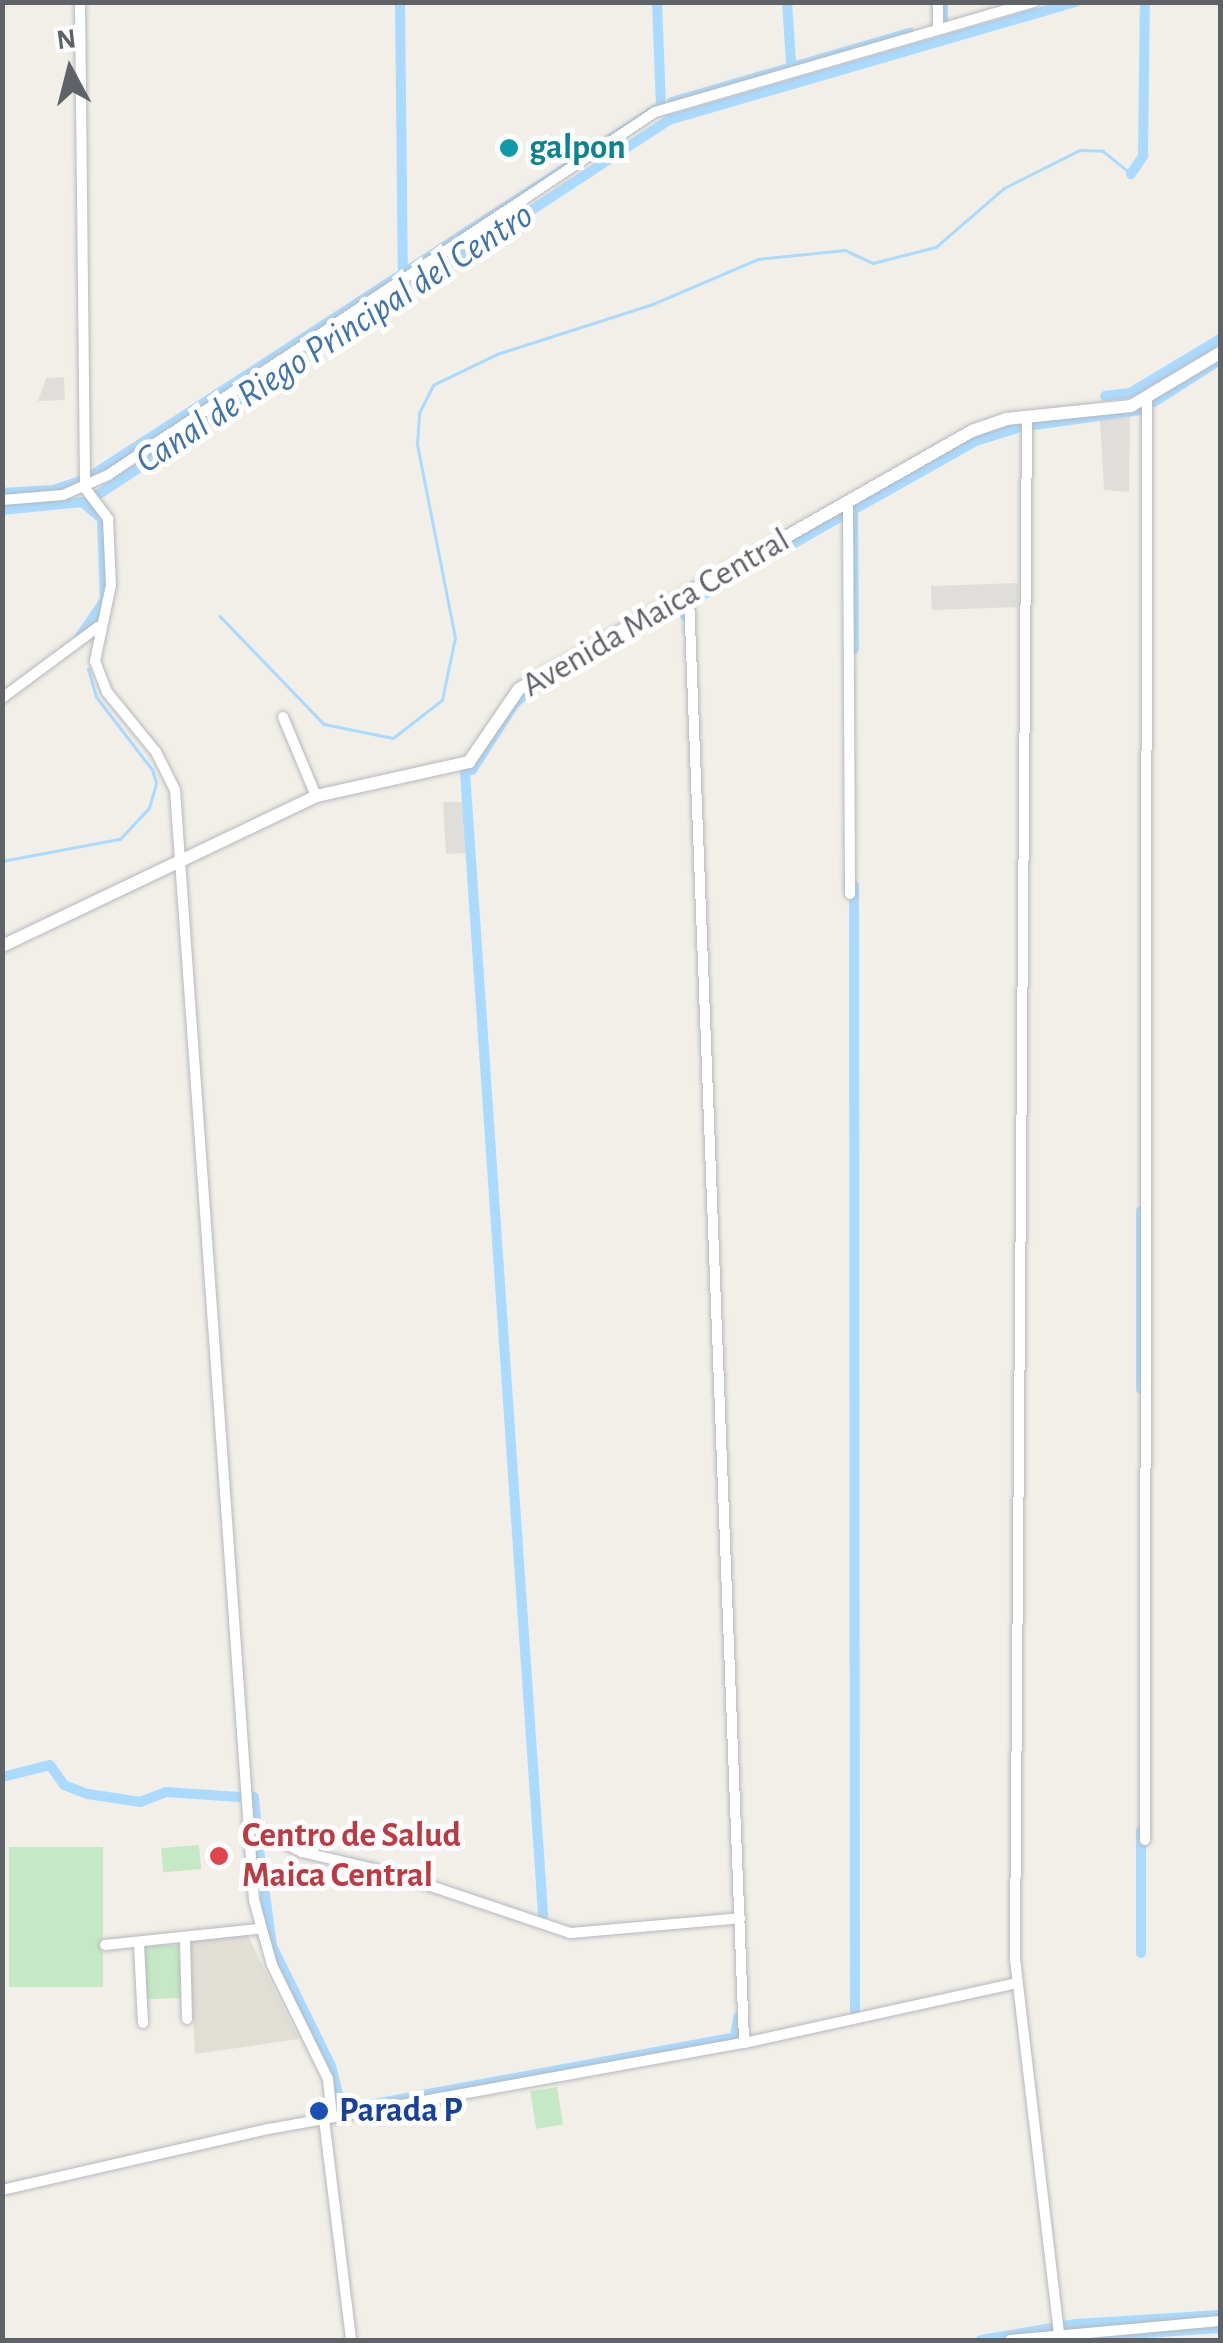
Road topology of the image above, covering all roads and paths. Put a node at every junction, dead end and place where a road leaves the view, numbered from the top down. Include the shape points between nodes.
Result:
1 (80, 2) edge
2 (938, 2) edge
3 (1034, 2) edge
4 (938, 28) junction
5 (1220, 353) edge
6 (1147, 398) junction
7 (1027, 417) junction
8 (85, 488) junction
9 (2, 500) edge
10 (848, 502) junction
11 (689, 596) junction
12 (101, 624) junction
13 (2, 698) edge
14 (283, 717) dead end
15 (316, 796) junction
16 (184, 857) junction
17 (850, 894) dead end
18 (2, 946) edge
19 (248, 1824) junction
20 (1146, 1840) dead end
21 (740, 1918) junction
22 (258, 1929) junction
23 (184, 1938) junction
24 (139, 1944) junction
25 (106, 1945) dead end
26 (1017, 1983) junction
27 (187, 2019) dead end
28 (144, 2023) dead end
29 (744, 2042) junction
30 (328, 2118) junction
31 (2, 2190) edge
32 (1220, 2322) edge
33 (1059, 2332) junction
34 (350, 2340) edge
35 (1010, 2340) edge

1 - 8 street
2 - 4 street
3 - 4 street
4 - 8 street via 655,112
5 - 6 street, Avenida Maica Central
6 - 7 street, Avenida Maica Central via 1117,409
6 - 20 street
7 - 10 street, Avenida Maica Central via 972,431
7 - 26 street
8 - 9 street
8 - 12 street via 108,519 111,586
10 - 11 street, Avenida Maica Central
10 - 17 street
11 - 15 street, Avenida Maica Central via 518,689 469,762
11 - 21 street
12 - 13 street
12 - 16 street via 94,647 100,676 164,766
14 - 15 street
15 - 16 street, Avenida Maica Central
16 - 18 street, Avenida Maica Central
16 - 19 street
19 - 21 street via 302,1852 395,1874 570,1934
19 - 22 street
21 - 29 street
22 - 23 street
22 - 30 street via 322,2065
23 - 24 street
23 - 27 street
24 - 25 street
24 - 28 street
26 - 29 street
26 - 33 street
29 - 30 street
30 - 31 street
30 - 34 street
32 - 33 street
33 - 35 street

